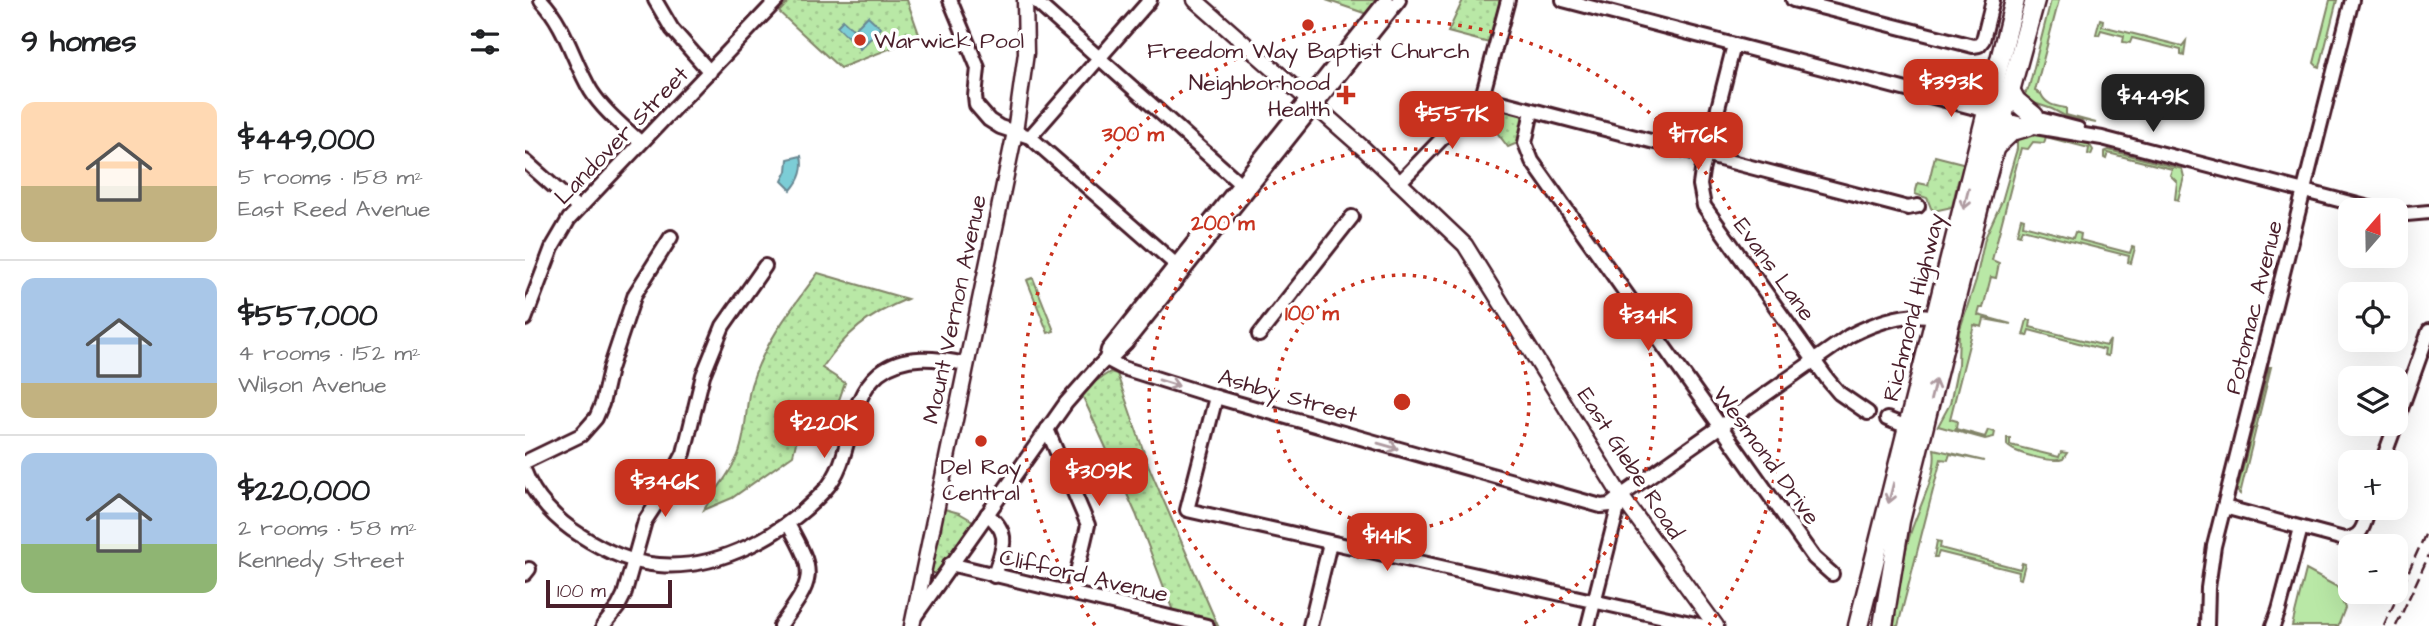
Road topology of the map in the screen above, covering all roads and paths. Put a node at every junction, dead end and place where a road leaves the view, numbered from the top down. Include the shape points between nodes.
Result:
1 (541, 0) edge
2 (655, 0) edge
3 (777, 0) edge
4 (950, 0) edge
5 (1025, 0) edge
6 (1034, 0) edge
7 (1150, 0) edge
8 (1195, 0) edge
9 (1386, 0) edge
10 (1399, 0) edge
11 (1508, 0) edge
12 (1563, 0) edge
13 (1793, 0) edge
14 (1993, 0) edge
15 (2015, 0) edge
16 (2035, 0) edge
17 (2352, 0) edge
18 (1734, 45) junction
19 (1099, 57) junction
20 (710, 72) junction
21 (1482, 97) junction
22 (1311, 103) junction
23 (1999, 106) junction
24 (1532, 111) junction
25 (2031, 121) junction
26 (1022, 134) junction
27 (640, 142) junction
28 (1995, 147) junction
29 (1706, 157) junction
30 (525, 161) edge
31 (1399, 183) junction
32 (1244, 187) junction
33 (2304, 191) junction
34 (2338, 200) edge
35 (1918, 206) dead end
36 (578, 208) junction
37 (2429, 212) edge
38 (2408, 214) edge
39 (1352, 217) dead end
40 (671, 237) dead end
41 (765, 266) dead end
42 (1179, 267) junction
43 (525, 319) edge
44 (1944, 319) junction
45 (2429, 331) edge
46 (1259, 334) dead end
47 (1105, 359) junction
48 (1814, 360) junction
49 (966, 364) junction
50 (2408, 390) edge
51 (1216, 397) junction
52 (1868, 413) dead end
53 (1887, 419) dead end
54 (1720, 426) junction
55 (1047, 429) junction
56 (1915, 430) junction
57 (525, 462) edge
58 (525, 472) edge
59 (1621, 496) junction
60 (2224, 507) junction
61 (987, 514) junction
62 (2365, 520) edge
63 (789, 524) junction
64 (2301, 528) junction
65 (1330, 543) junction
66 (635, 559) junction
67 (950, 565) junction
68 (1832, 574) dead end
69 (994, 576) junction
70 (1072, 593) junction
71 (1595, 601) junction
72 (911, 624) edge
73 (603, 626) edge
74 (780, 626) edge
75 (1207, 626) edge
76 (1310, 626) edge
77 (1588, 626) edge
78 (1704, 626) edge
79 (1716, 626) edge
80 (1858, 626) edge
81 (1883, 626) edge
82 (2207, 626) edge
83 (2273, 626) edge

1 - 27 street via 560,26 592,92
2 - 20 street via 672,29
3 - 20 street, Landover Street
4 - 26 street via 978,68 977,105 989,120
5 - 26 main road, Mount Vernon Avenue
6 - 19 street
7 - 19 street
8 - 22 main road, East Glebe Road
9 - 22 street
10 - 22 street
11 - 21 street
12 - 18 street
13 - 14 street via 1973,46 1983,40
15 - 23 highway, Richmond Highway
16 - 23 highway, Richmond Highway
17 - 33 street, Potomac Avenue
18 - 23 street
18 - 29 street, Evans Lane
19 - 26 street
19 - 32 street
20 - 27 street, Landover Street
21 - 24 street
21 - 31 street
22 - 31 main road, East Glebe Road
22 - 32 street
23 - 25 street via 2010,121
23 - 25 highway via 2015,102
23 - 28 highway, Richmond Highway
23 -> 44 highway, Richmond Highway
24 - 29 street
24 - 54 street, Wesmond Drive via 1525,143 1532,162
25 - 28 highway
25 - 33 street
26 - 42 street
26 - 49 main road, Mount Vernon Avenue
27 - 36 street, Landover Street
28 - 44 highway, Richmond Highway
29 - 35 street via 1907,208
29 - 48 street, Evans Lane via 1700,186 1704,206
30 - 36 street
31 - 59 main road, East Glebe Road via 1473,256
32 - 42 street
33 - 34 street
33 - 60 street, Potomac Avenue
36 - 43 street, Landover Street via 557,237
37 - 38 street
39 - 46 street
40 - 57 street via 635,294 596,418 581,435
41 - 66 street via 723,326 697,391 684,453 645,521
42 - 47 street via 1126,343
44 - 48 street via 1910,316 1872,326
44 - 56 highway, Richmond Highway
45 - 50 street
47 -> 51 street, Ashby Street via 1123,369
47 - 55 street
48 - 52 street, Evans Lane via 1839,393
48 - 54 street
49 - 63 street via 919,358 879,374 858,401 847,449 835,476
49 - 72 main road, Mount Vernon Avenue
51 -> 59 street, Ashby Street via 1601,506
51 - 65 street via 1187,510
53 - 56 street
54 - 59 street
54 - 68 street, Wesmond Drive via 1814,558
55 - 61 street
55 - 70 street via 1088,525
56 -> 80 highway, Richmond Highway via 1856,603
56 - 81 highway, Richmond Highway
58 - 66 street via 543,502 573,531 613,553
59 - 71 street
59 - 79 main road, East Glebe Road
60 - 64 street
60 - 82 street, Potomac Avenue via 2209,574
61 - 67 street
61 - 69 street via 1001,526 1004,536
62 - 64 street via 2357,537 2344,539
63 - 66 street via 709,560 656,565
63 - 74 street via 806,554 809,570 799,599
64 - 83 street
65 - 71 street
65 - 76 street
66 - 73 street via 618,607
67 - 69 street, Clifford Avenue
67 - 72 street
69 - 70 street, Clifford Avenue
70 - 75 street, Clifford Avenue
71 - 77 street
71 - 78 street

